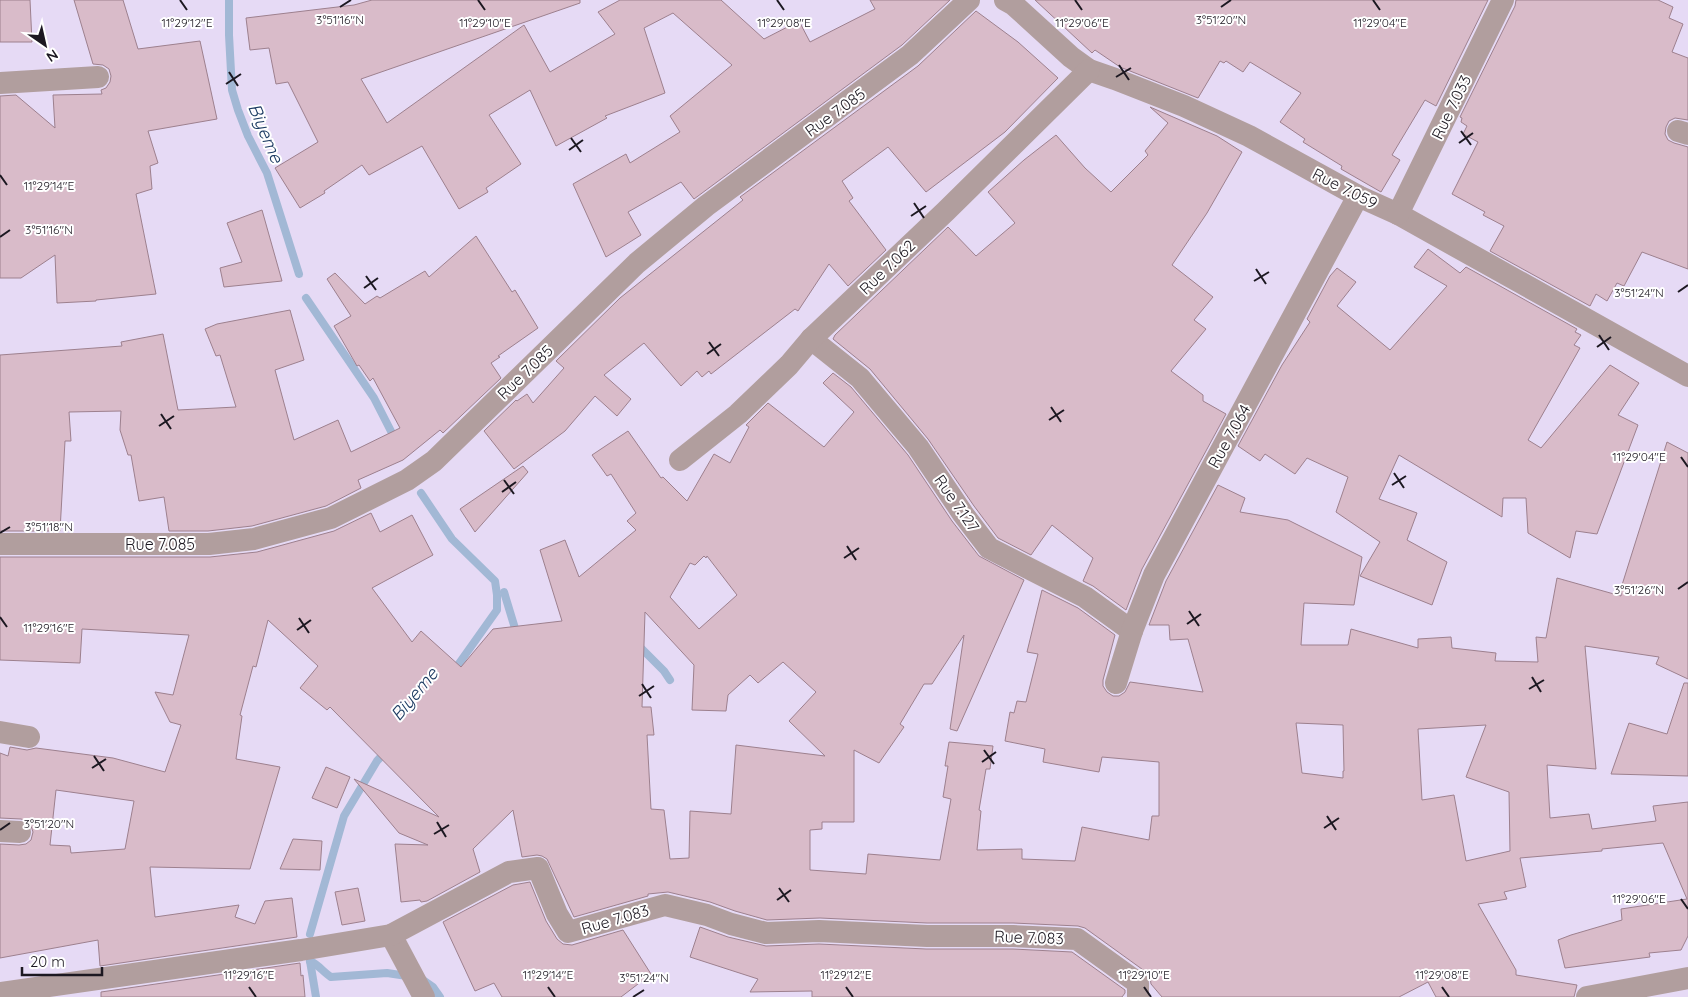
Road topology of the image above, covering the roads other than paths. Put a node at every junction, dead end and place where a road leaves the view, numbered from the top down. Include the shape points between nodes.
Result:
1 (969, 0) edge
2 (1503, 0) edge
3 (1012, 2) edge
4 (1089, 70) junction
5 (98, 77) dead end
6 (0, 83) edge
7 (1358, 196) junction
8 (1398, 214) junction
9 (811, 339) junction
10 (1688, 376) edge
11 (680, 460) dead end
12 (0, 544) edge
13 (1132, 631) junction
14 (1116, 683) dead end
15 (0, 732) edge
16 (29, 737) dead end
17 (391, 935) junction
18 (1687, 980) edge
19 (0, 992) edge
20 (424, 997) edge
21 (1138, 997) edge
22 (1587, 997) edge

1 - 12 street, Rue 7.085 via 910,56 706,206 637,263 434,461 407,480 331,518 254,540 209,544
2 - 8 street, Rue 7.033
3 - 4 street, Rue 7.059
4 - 7 street, Rue 7.059 via 1184,106 1249,136
4 - 9 street, Rue 7.062
5 - 6 street
7 - 8 street, Rue 7.059
7 - 13 street, Rue 7.064 via 1154,575
8 - 10 street, Rue 7.059
9 - 11 street, Rue 7.062 via 738,414
9 - 13 street, Rue 7.127 via 867,386 918,447 989,548 1085,597
13 - 14 street, Rue 7.064
15 - 16 street
17 - 19 street, Rue 7.083
17 - 20 street
17 - 21 street, Rue 7.083 via 509,872 538,868 568,932 665,905 766,933 819,931 1076,939 1138,983
18 - 22 street

